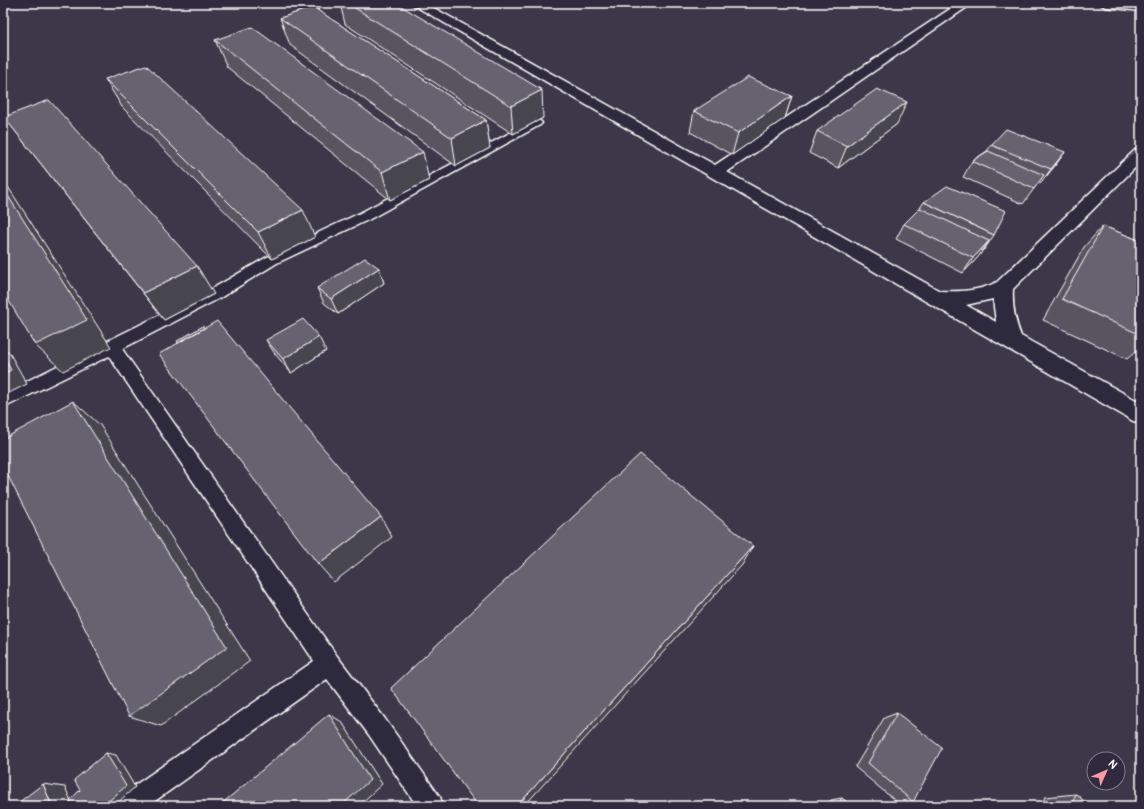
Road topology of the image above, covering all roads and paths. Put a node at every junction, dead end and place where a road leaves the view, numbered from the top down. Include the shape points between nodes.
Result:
1 (416, 3) edge
2 (967, 3) edge
3 (1106, 3) edge
4 (1141, 7) edge
5 (536, 123) dead end
6 (1141, 153) edge
7 (715, 173) junction
8 (1004, 288) junction
9 (936, 298) junction
10 (1013, 341) junction
11 (112, 347) junction
12 (3, 401) edge
13 (1141, 414) edge
14 (328, 664) junction
15 (128, 806) edge
16 (431, 806) edge

1 - 7 street
2 - 7 street
3 - 4 street
5 - 11 lane via 365,216 272,260 215,294
6 - 8 street
7 - 9 street
8 - 9 street via 975,298
8 - 10 street via 1003,312
9 - 10 street
10 - 13 street
11 - 12 lane
11 - 14 lane
14 - 15 lane
14 - 16 lane via 377,727

